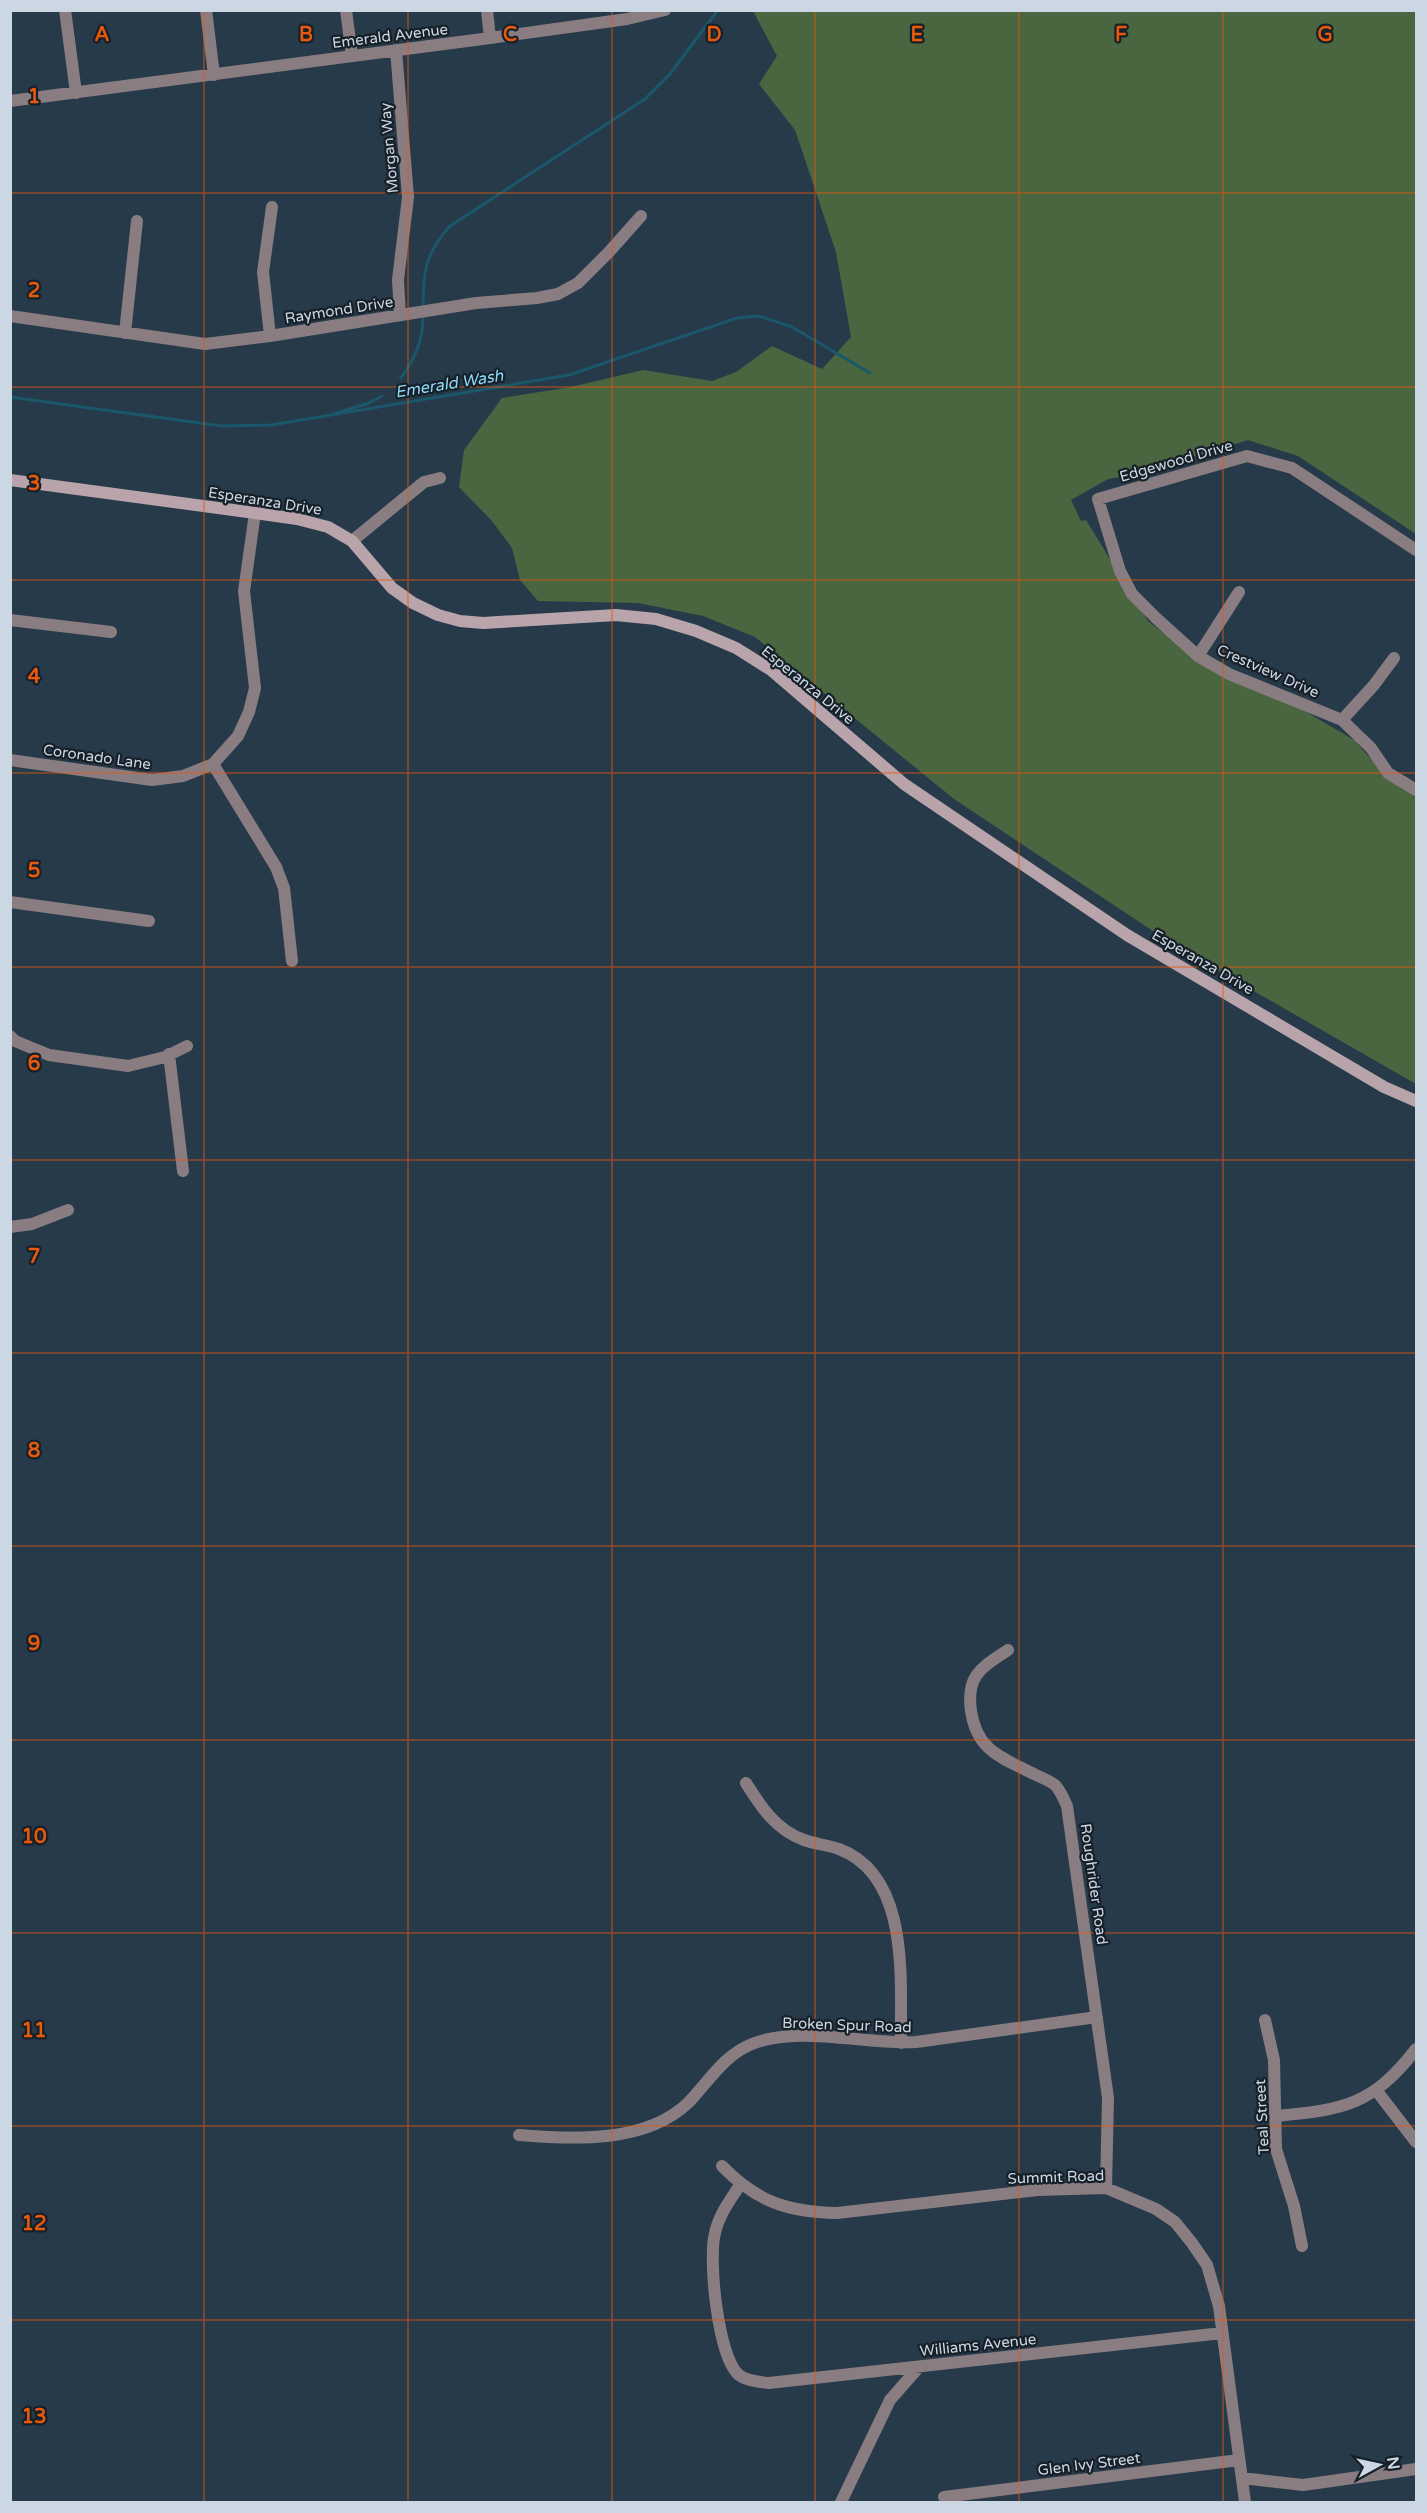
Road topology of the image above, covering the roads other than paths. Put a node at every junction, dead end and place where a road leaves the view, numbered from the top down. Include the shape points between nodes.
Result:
1 (65, 10) edge
2 (206, 10) edge
3 (346, 10) edge
4 (487, 10) edge
5 (665, 10) edge
6 (490, 38) junction
7 (396, 50) junction
8 (352, 56) junction
9 (214, 75) junction
10 (76, 93) junction
11 (10, 101) edge
12 (272, 207) dead end
13 (640, 216) dead end
14 (137, 220) dead end
15 (400, 315) junction
16 (10, 316) edge
17 (125, 333) junction
18 (270, 336) junction
19 (440, 478) dead end
20 (10, 480) edge
21 (1098, 499) joint
22 (255, 513) junction
23 (352, 541) junction
24 (1416, 550) edge
25 (1239, 592) dead end
26 (10, 620) edge
27 (111, 632) dead end
28 (1198, 656) junction
29 (1394, 658) dead end
30 (1342, 720) junction
31 (10, 760) edge
32 (213, 765) junction
33 (1416, 790) edge
34 (10, 902) edge
35 (150, 921) dead end
36 (292, 961) dead end
37 (12, 1042) edge
38 (187, 1046) dead end
39 (169, 1054) junction
40 (1416, 1101) edge
41 (183, 1171) dead end
42 (69, 1210) dead end
43 (10, 1227) edge
44 (1008, 1650) dead end
45 (746, 1783) dead end
46 (1097, 2017) junction
47 (1265, 2020) dead end
48 (901, 2043) junction
49 (1416, 2049) edge
50 (1376, 2090) junction
51 (1276, 2116) junction
52 (519, 2135) dead end
53 (1416, 2142) edge
54 (722, 2166) dead end
55 (740, 2185) junction
56 (1106, 2188) junction
57 (1302, 2246) dead end
58 (1222, 2333) junction
59 (919, 2367) junction
60 (1239, 2460) junction
61 (1416, 2469) edge
62 (1242, 2478) junction
63 (944, 2497) dead end
64 (841, 2502) edge
65 (1245, 2502) edge

1 - 10 street
2 - 9 street
3 - 8 street
4 - 6 street
5 - 6 street, Emerald Avenue
6 - 7 street, Emerald Avenue
7 - 8 street, Emerald Avenue
7 - 15 street, Morgan Way via 408,197 398,280
8 - 9 street, Emerald Avenue
9 - 10 street, Emerald Avenue
10 - 11 street, Emerald Avenue
12 - 18 street via 262,272
13 - 15 street, Raymond Drive via 595,268 558,294
14 - 17 street
15 - 18 street, Raymond Drive
16 - 17 street, Raymond Drive
17 - 18 street, Raymond Drive via 205,344
19 - 23 street via 424,482
20 - 22 main road, Esperanza Drive
21 - 24 street, Edgewood Drive via 1247,456 1293,468
21 - 28 street, Crestview Drive via 1116,560 1132,594
22 - 23 main road, Esperanza Drive via 328,527
22 - 32 street via 244,591 255,688 238,736
23 - 40 main road, Esperanza Drive via 392,588 413,603 449,618 483,623 616,615 646,618 696,631 736,648 771,670 904,784 1117,929 1384,1087
25 - 28 street
26 - 27 street
28 - 30 street, Crestview Drive via 1229,674
29 - 30 street
30 - 33 street, Crestview Drive via 1371,748 1388,773
31 - 32 street, Coronado Lane via 152,780 183,776
32 - 36 street via 276,867 284,888
34 - 35 street
37 - 39 street via 49,1055 128,1066
38 - 39 street
39 - 41 street
42 - 43 street via 32,1224
44 - 46 street, Roughrider Road via 974,1677 969,1689 973,1726 991,1751 1055,1785 1067,1806
45 - 48 street via 778,1825 804,1840 852,1856 880,1884 898,1939
46 - 48 street, Broken Spur Road
46 - 56 street, Roughrider Road via 1108,2098
47 - 51 street, Teal Street via 1274,2060
48 - 52 street, Broken Spur Road via 779,2037 751,2044 729,2058 683,2107 656,2123 587,2138
49 - 50 street via 1393,2077
50 - 51 street via 1333,2110
50 - 53 street
51 - 57 street, Teal Street via 1276,2150
54 - 55 street, Summit Road
55 - 56 street, Summit Road via 780,2206 837,2213 1038,2190
55 - 59 street, Williams Avenue via 714,2234 712,2260 722,2345 739,2375 769,2384
56 - 58 street, Summit Road via 1156,2209 1175,2222 1192,2242 1207,2265 1214,2286
58 - 59 street, Williams Avenue
58 - 60 street, Summit Road
59 - 64 street via 890,2400
60 - 62 street, Summit Road
60 - 63 street, Glen Ivy Street
61 - 62 street via 1303,2485
62 - 65 street, Summit Road

